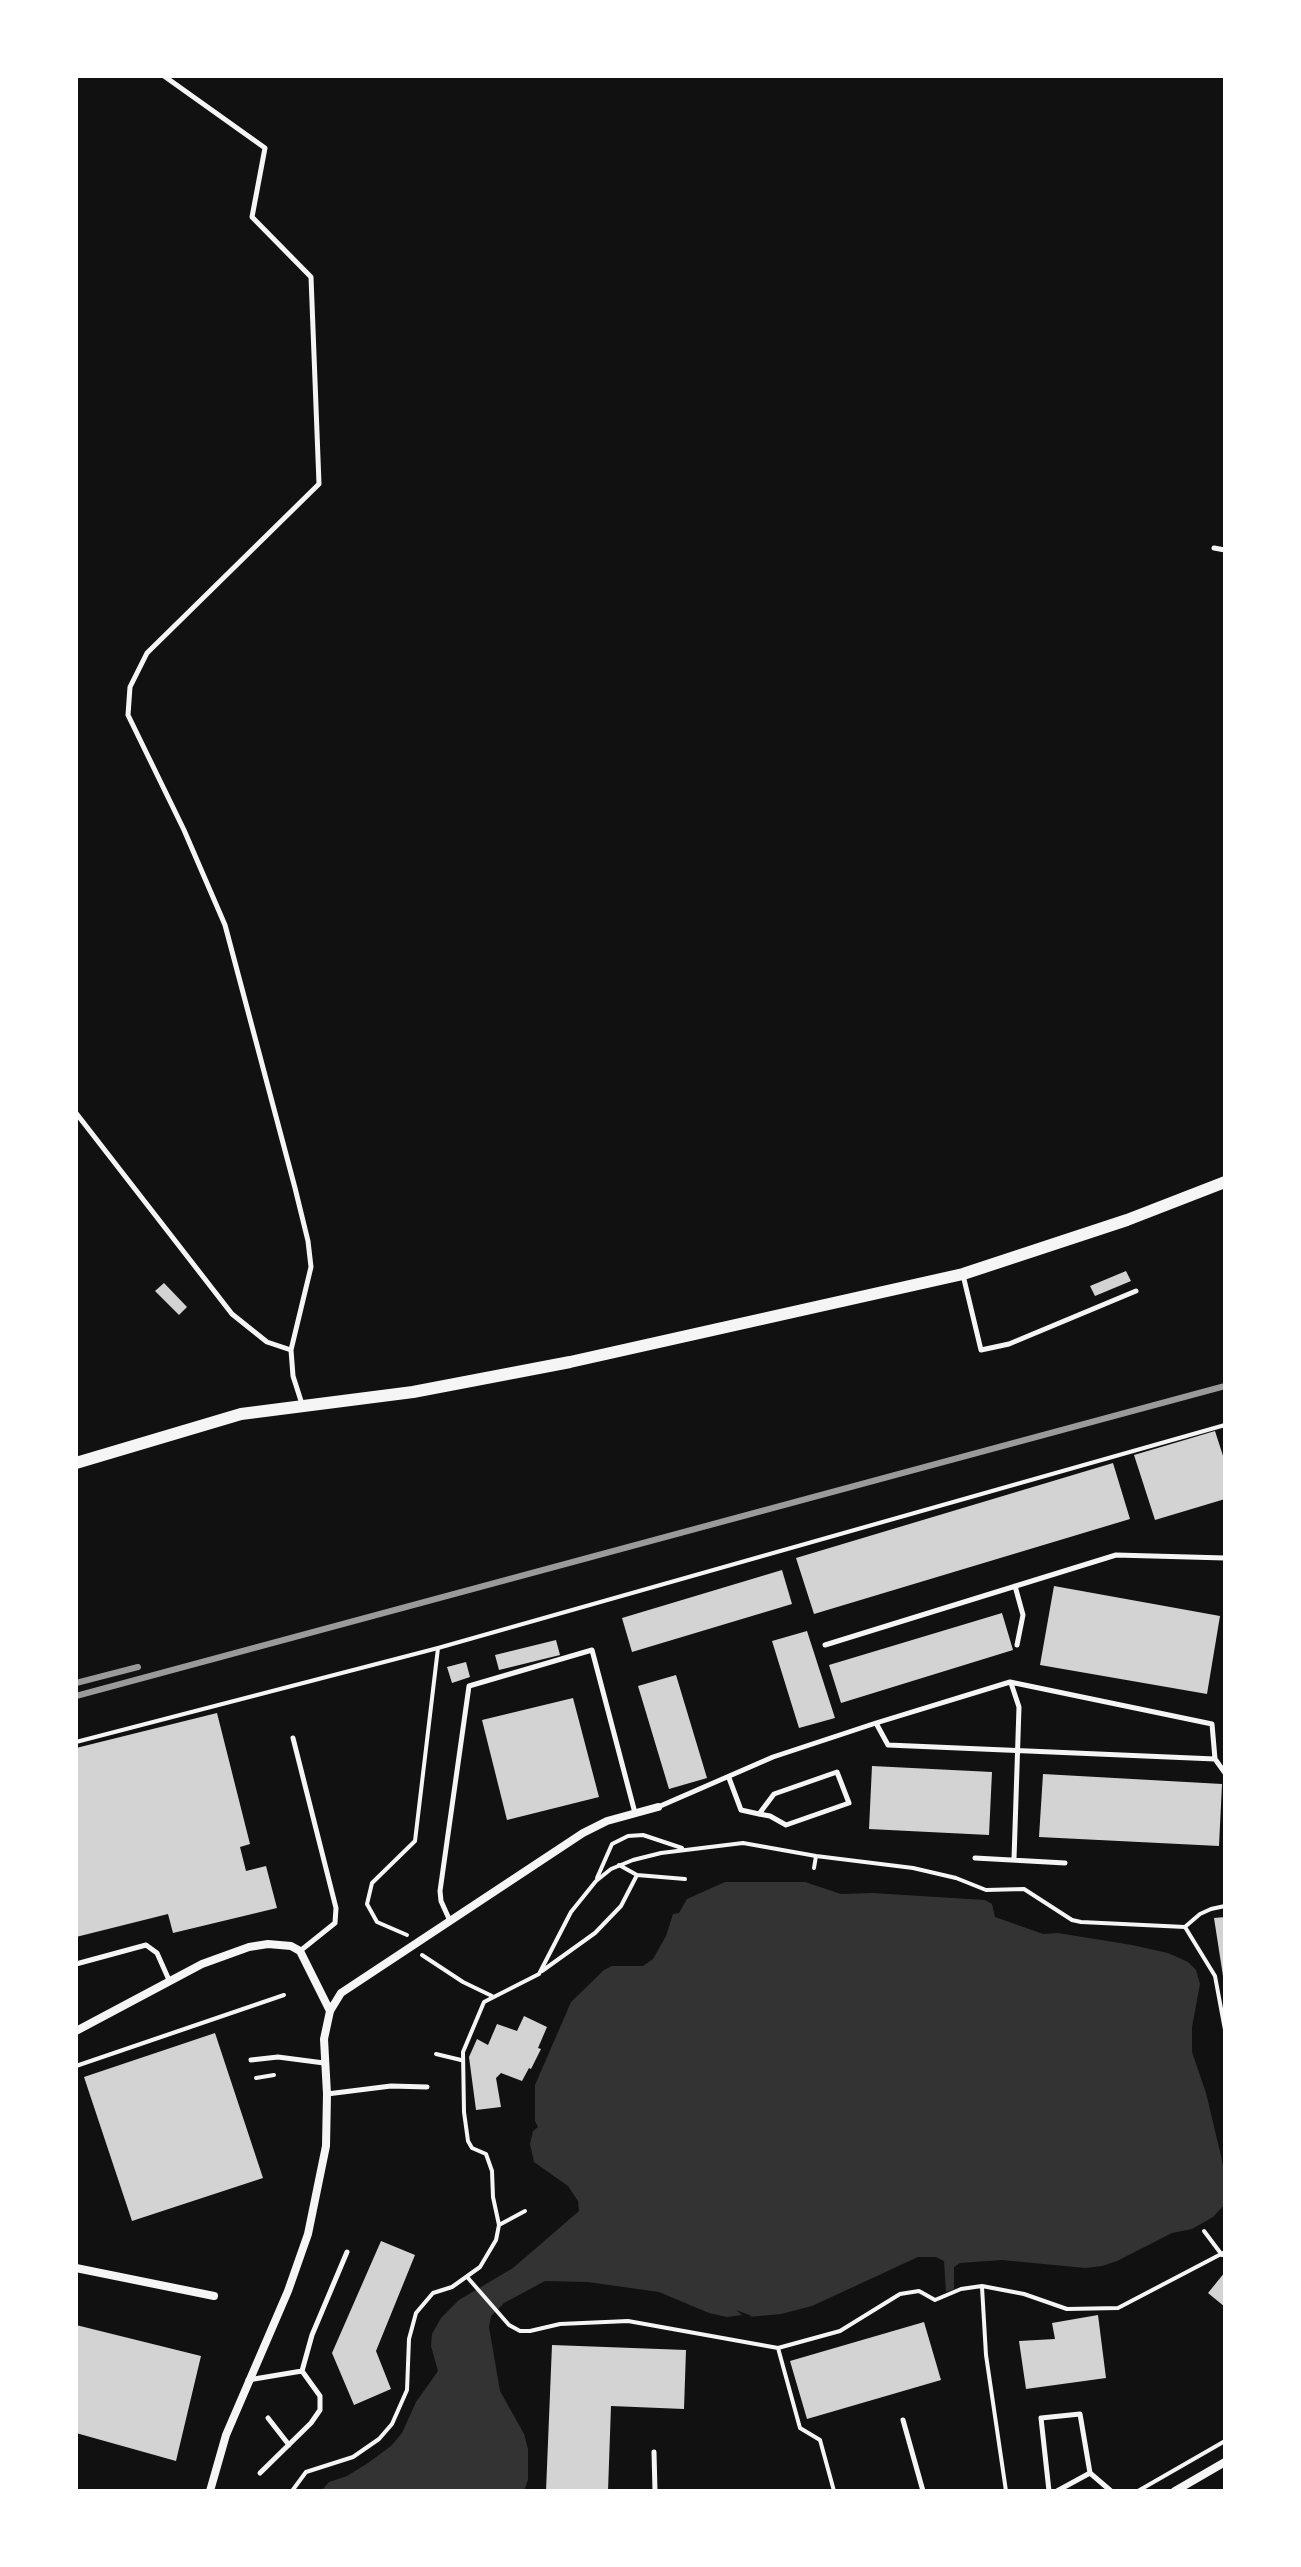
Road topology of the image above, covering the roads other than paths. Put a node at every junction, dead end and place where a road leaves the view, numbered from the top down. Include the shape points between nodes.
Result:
1 (164, 76) edge
2 (1214, 548) dead end
3 (1225, 550) edge
4 (76, 1113) edge
5 (1225, 1182) edge
6 (963, 1274) junction
7 (1136, 1291) dead end
8 (291, 1350) junction
9 (302, 1405) junction
10 (76, 1463) edge
11 (1225, 1558) edge
12 (1015, 1586) junction
13 (825, 1645) dead end
14 (1017, 1645) dead end
15 (1010, 1682) junction
16 (876, 1723) junction
17 (293, 1738) dead end
18 (1017, 1752) junction
19 (1215, 1759) junction
20 (1225, 1773) edge
21 (729, 1778) junction
22 (658, 1807) joint
23 (635, 1813) junction
24 (759, 1814) junction
25 (975, 1858) dead end
26 (1014, 1859) junction
27 (1065, 1863) dead end
28 (451, 1922) junction
29 (300, 1951) junction
30 (76, 1964) edge
31 (169, 1980) junction
32 (330, 2011) junction
33 (76, 2031) edge
34 (251, 2060) dead end
35 (325, 2063) junction
36 (427, 2087) dead end
37 (327, 2094) junction
38 (347, 2252) dead end
39 (76, 2268) edge
40 (214, 2296) dead end
41 (302, 2371) junction
42 (248, 2380) junction
43 (268, 2418) dead end
44 (903, 2420) dead end
45 (289, 2445) junction
46 (654, 2452) dead end
47 (1225, 2462) edge
48 (260, 2473) dead end
49 (1090, 2473) junction
50 (210, 2491) edge
51 (655, 2491) edge
52 (923, 2491) edge
53 (1049, 2491) edge
54 (1057, 2491) edge
55 (1111, 2491) edge
56 (1175, 2491) edge

1 - 8 lane via 265,148 252,217 311,277 319,484 147,653 130,687 128,715 225,925 295,1188 311,1267
2 - 3 lane
4 - 8 lane via 236,1318 267,1342
5 - 6 street
6 - 7 lane via 981,1350 1009,1344
6 - 9 street via 570,1362 378,1399
8 - 9 lane
9 - 10 street via 241,1414
11 - 12 lane via 1116,1555
12 - 13 lane
12 - 14 lane via 1023,1615
15 - 16 lane
15 - 18 lane via 1019,1707
15 - 19 lane via 1212,1724
16 - 18 lane via 888,1745
16 - 21 lane via 773,1757
17 - 29 lane via 336,1908 335,1923
18 - 19 lane
18 - 26 lane
19 - 20 lane
21 - 22 lane
21 - 24 lane via 741,1810
22 - 23 street
23 - 28 street via 583,1833
23 - 28 lane via 592,1650 469,1686 440,1891
24 - 24 lane via 786,1825 849,1803 837,1772 774,1794
25 - 26 lane
26 - 27 lane
28 - 32 street via 341,1993
29 - 31 street via 268,1944 249,1947
29 - 32 street
30 - 31 lane via 146,1945 157,1953
31 - 33 street
32 - 35 street
34 - 35 lane via 278,2057
35 - 37 street
36 - 37 lane
37 - 42 street via 326,2146 308,2234
38 - 41 lane
39 - 40 street
41 - 42 lane
41 - 45 lane via 320,2396 320,2410
42 - 50 street
43 - 45 lane
44 - 52 lane
45 - 48 lane
46 - 51 lane
47 - 56 street
49 - 53 lane via 1080,2414 1041,2418
49 - 54 lane
49 - 55 lane

